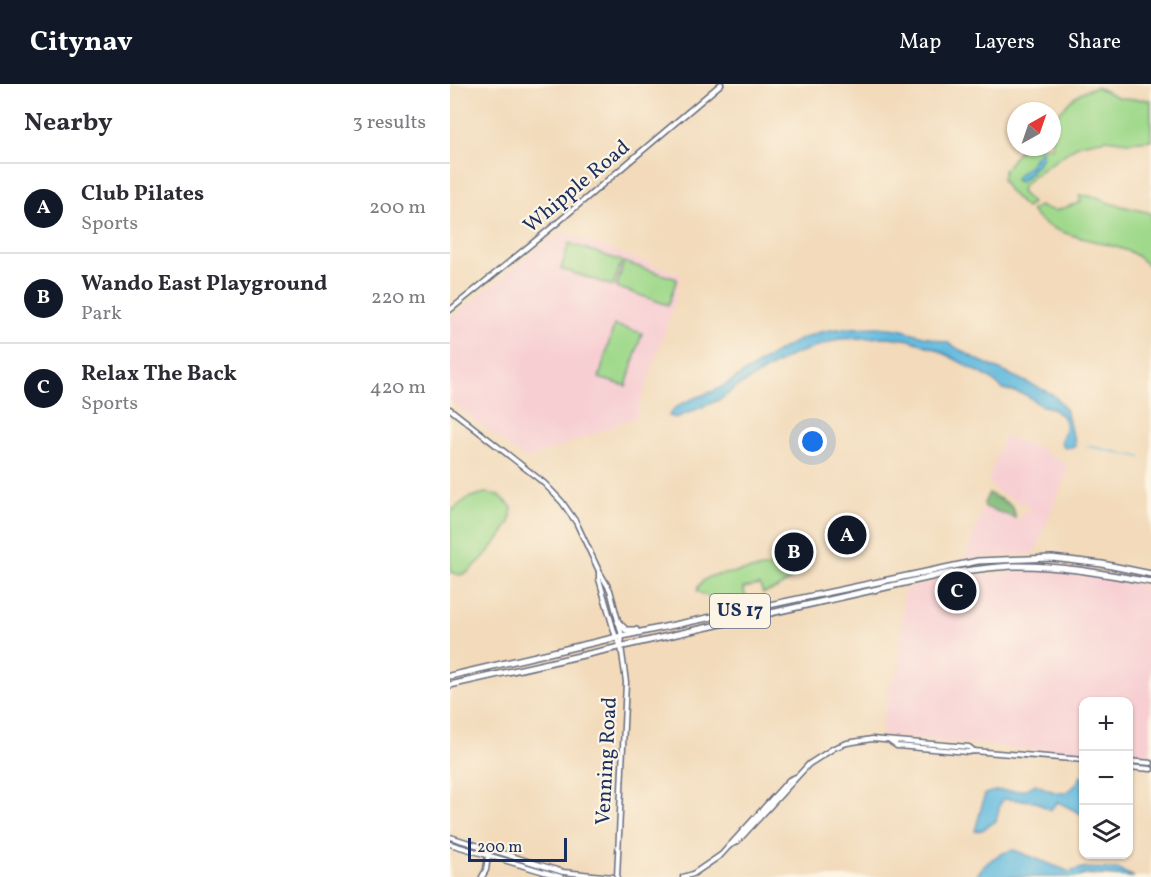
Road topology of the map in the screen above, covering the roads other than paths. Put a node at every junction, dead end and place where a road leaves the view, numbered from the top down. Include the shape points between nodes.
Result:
1 (721, 84) edge
2 (450, 310) edge
3 (450, 409) edge
4 (599, 571) junction
5 (1151, 574) edge
6 (1151, 582) edge
7 (618, 622) junction
8 (648, 631) junction
9 (622, 636) junction
10 (615, 638) junction
11 (621, 646) junction
12 (450, 676) edge
13 (450, 685) edge
14 (1079, 759) edge
15 (1133, 761) edge
16 (1151, 763) edge
17 (1133, 767) edge
18 (1151, 769) edge
19 (450, 837) edge
20 (450, 844) edge
21 (489, 849) junction
22 (488, 856) junction
23 (482, 877) edge
24 (561, 877) edge
25 (612, 877) edge
26 (617, 877) edge
27 (683, 877) edge

1 - 2 main road, Whipple Road
3 - 4 main road via 553,491 576,522
4 - 7 main road via 610,590
4 - 10 main road
5 - 8 highway, US 17 via 1052,558 978,561
6 - 11 highway, US 17 via 1049,567 980,569
7 - 8 highway via 628,631
7 - 9 main road
8 - 9 highway, US 17
9 - 10 highway, US 17
9 - 11 main road, Venning Road
10 - 11 main road
10 - 12 highway, US 17
11 - 13 highway, US 17
11 - 26 main road, Venning Road via 626,688
14 - 27 main road via 974,751 969,747 896,740 847,743 823,754 796,776 793,784 738,842 714,861
15 - 16 main road
17 - 18 main road
19 - 21 main road
20 - 22 main road
21 - 22 main road
21 - 25 main road via 563,872
22 - 23 main road
22 - 24 main road

